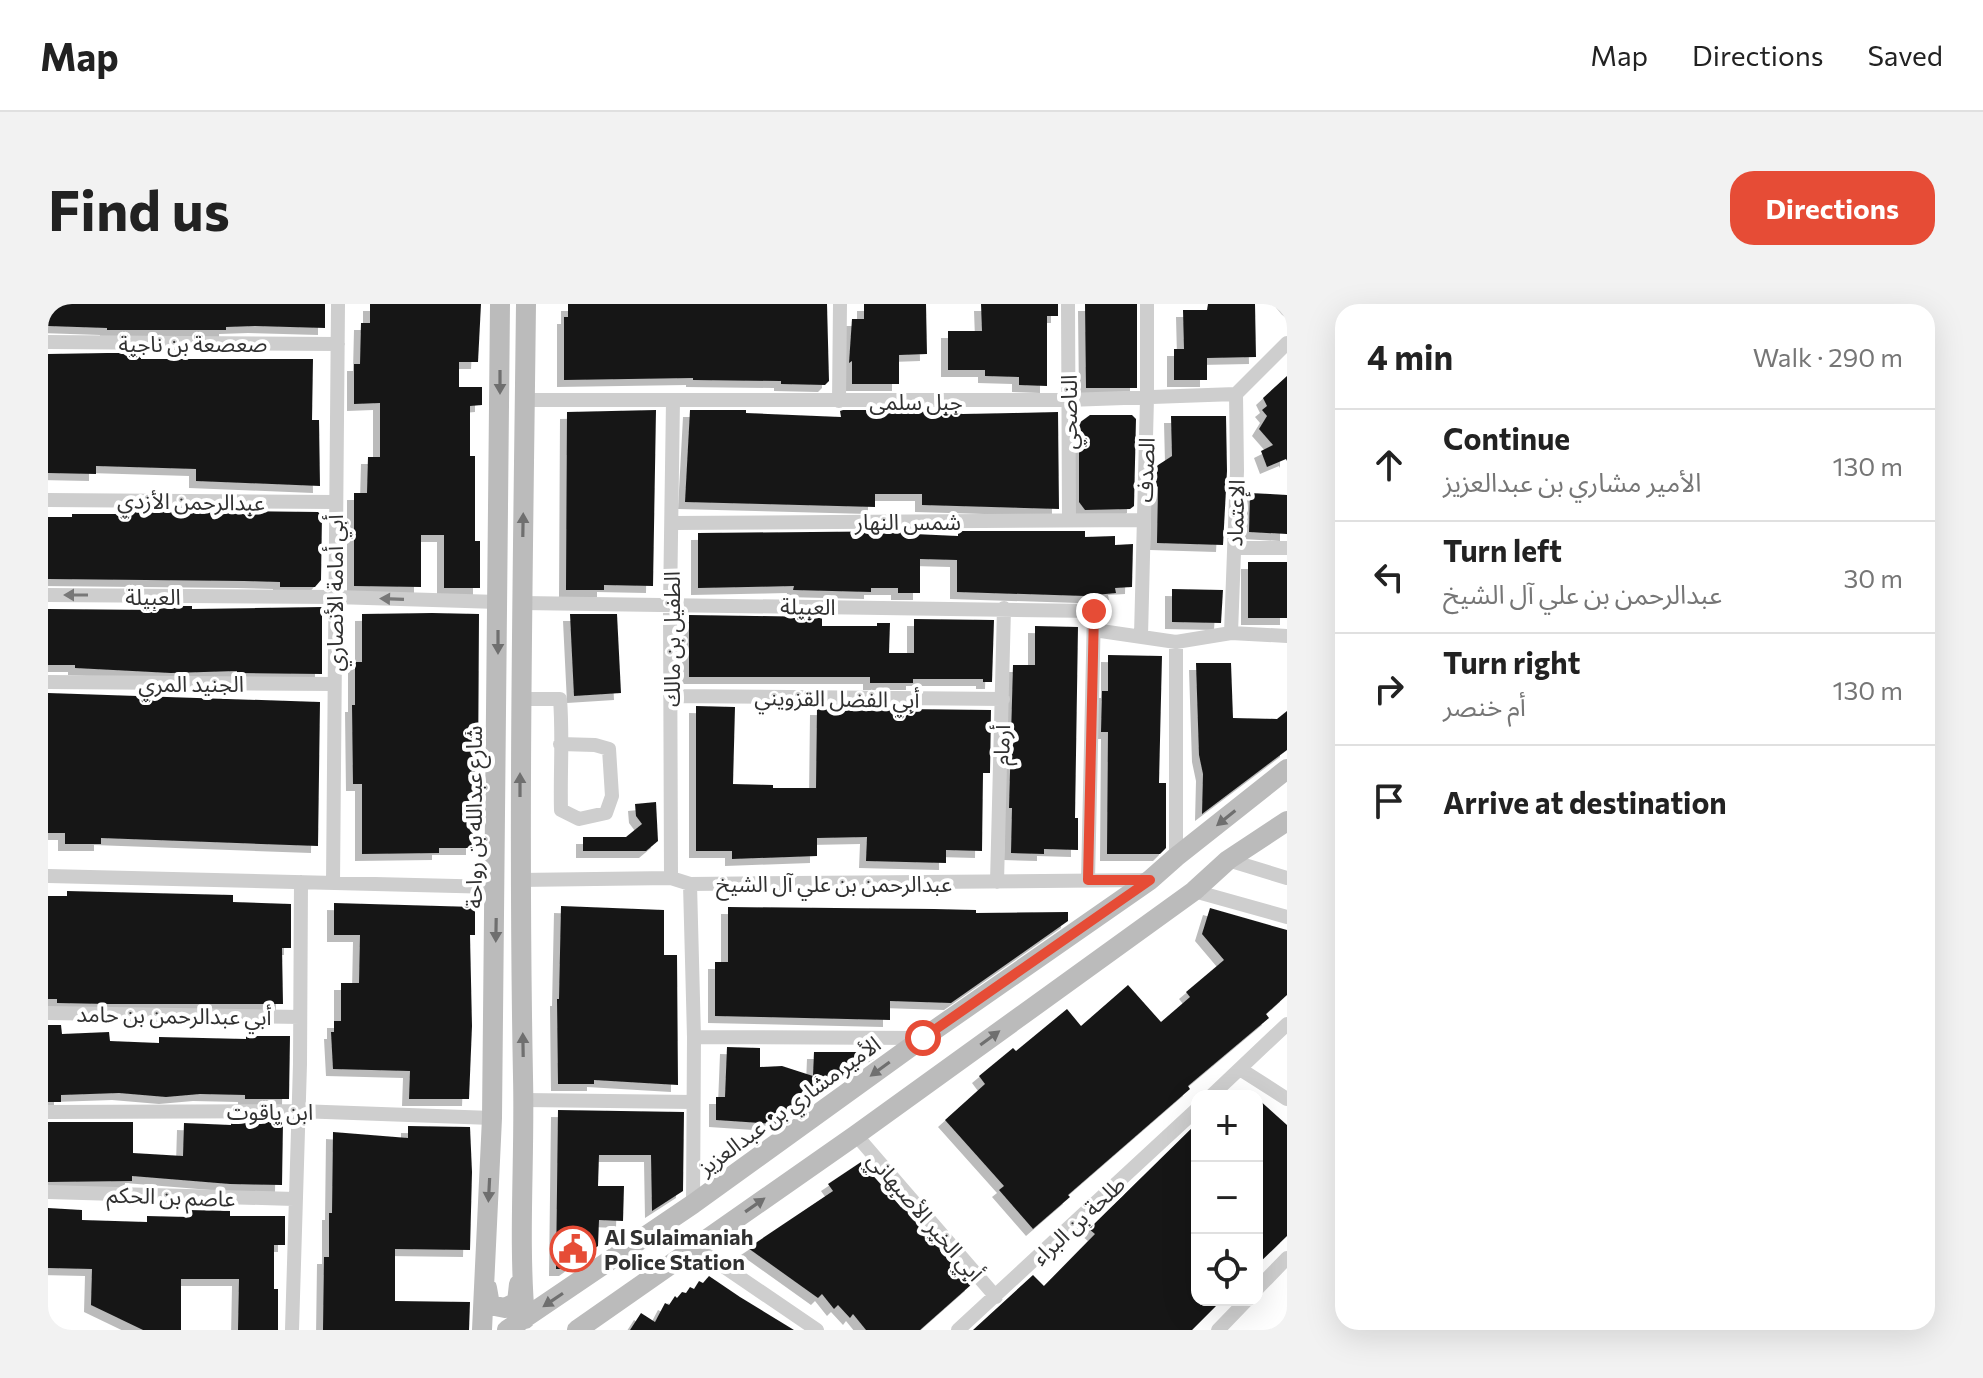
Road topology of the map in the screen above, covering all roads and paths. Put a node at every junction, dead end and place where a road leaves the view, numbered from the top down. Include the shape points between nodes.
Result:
1 (338, 304) edge
2 (500, 304) edge
3 (526, 304) edge
4 (840, 304) edge
5 (1068, 304) edge
6 (1147, 304) edge
7 (1282, 304) edge
8 (1287, 310) edge
9 (48, 342) edge
10 (1287, 343) edge
11 (338, 344) junction
12 (1236, 394) junction
13 (1147, 398) junction
14 (525, 400) junction
15 (673, 400) junction
16 (1068, 400) junction
17 (839, 401) junction
18 (48, 500) edge
19 (335, 502) junction
20 (1069, 520) junction
21 (1144, 520) junction
22 (672, 523) junction
23 (1234, 548) junction
24 (1287, 548) edge
25 (48, 595) edge
26 (335, 597) junction
27 (498, 602) junction
28 (522, 603) junction
29 (670, 605) junction
30 (1004, 608) junction
31 (1094, 630) junction
32 (1231, 633) junction
33 (1141, 636) junction
34 (1287, 636) edge
35 (1176, 642) junction
36 (48, 682) edge
37 (333, 684) junction
38 (672, 696) junction
39 (520, 699) junction
40 (1003, 699) junction
41 (560, 744) junction
42 (1287, 769) edge
43 (1287, 821) edge
44 (1176, 857) junction
45 (1228, 860) junction
46 (48, 876) edge
47 (671, 878) junction
48 (1287, 878) edge
49 (519, 880) junction
50 (1088, 880) junction
51 (1150, 880) junction
52 (301, 882) junction
53 (997, 882) junction
54 (333, 883) junction
55 (690, 884) junction
56 (496, 887) junction
57 (1194, 891) junction
58 (1287, 917) edge
59 (48, 1013) edge
60 (300, 1017) junction
61 (1287, 1024) edge
62 (694, 1037) junction
63 (923, 1038) junction
64 (1240, 1069) junction
65 (1217, 1090) edge
66 (1287, 1099) edge
67 (524, 1100) junction
68 (693, 1102) junction
69 (298, 1111) junction
70 (48, 1112) edge
71 (1191, 1115) edge
72 (492, 1118) junction
73 (856, 1135) junction
74 (48, 1192) edge
75 (294, 1199) junction
76 (693, 1204) junction
77 (695, 1247) junction
78 (1287, 1258) edge
79 (521, 1273) junction
80 (484, 1276) junction
81 (1263, 1283) edge
82 (996, 1297) junction
83 (1241, 1306) edge
84 (525, 1319) junction
85 (292, 1330) edge
86 (482, 1330) edge
87 (507, 1330) edge
88 (577, 1330) edge
89 (817, 1330) edge
90 (958, 1330) edge
91 (1218, 1330) edge

1 - 11 street, أبي أمامة الأنصاري
2 -> 27 street, شارع عبدالله بن رواحة
3 - 14 street
4 - 17 street
5 - 16 street, الناصحي
6 - 13 street, الصدف
7 - 8 street
9 - 11 street, صعصعة بن ناجية
10 - 12 street
11 - 19 street, أبي أمامة الأنصاري
12 - 13 street, جبل سلمى
12 - 23 street, الإعتماد
13 - 16 street, جبل سلمى
13 - 21 street, الصدف
14 - 15 street, جبل سلمى
28 -> 14 street
15 - 17 street, جبل سلمى
15 - 22 street, الطفيل بن مالك
16 - 17 street, جبل سلمى
16 - 20 street, الناصحي
18 - 19 street, عبدالرحمن الأزدي
19 - 26 street, أبي أمامة الأنصاري
20 - 21 street, شمس النهار
20 - 22 street, شمس النهار
21 - 33 street, الصدف
22 - 29 street, الطفيل بن مالك
23 - 24 street
23 - 32 street, الإعتماد
26 -> 25 street, العبيلة
27 -> 26 street, العبيلة
26 - 37 street, أبي أمامة الأنصاري
27 -> 56 street, شارع عبدالله بن رواحة
28 - 29 street, العبيلة
28 - 39 street
29 - 30 street, العبيلة
29 - 38 street, الطفيل بن مالك
30 - 31 street, العبيلة via 1094,611
30 - 40 street, أرمام
31 - 33 street
31 - 50 street
32 - 34 street
32 - 35 street
33 - 35 street
35 - 44 street
36 - 37 street, الجنيد المري
37 - 54 street, أبي أمامة الأنصاري
38 - 40 street, أبي الفضل القزويني
38 - 47 street, الطفيل بن مالك
39 - 41 street via 560,699
49 -> 39 street
40 - 53 street, أرمام
41 - 41 street via 561,810 579,819 606,813 612,796 609,749
42 -> 44 street, الأمير مشاري بن عبدالعزيز
43 - 45 street
44 - 51 street, الأمير مشاري بن عبدالعزيز
45 - 48 street
45 - 57 street
46 - 52 street
47 - 49 street, عبدالرحمن بن علي آل الشيخ
47 - 55 street, عبدالرحمن بن علي آل الشيخ
67 -> 49 street
50 - 51 street, عبدالرحمن بن علي آل الشيخ
50 - 53 street, عبدالرحمن بن علي آل الشيخ
51 - 63 street, الأمير مشاري بن عبدالعزيز
52 - 54 street
52 - 60 street
53 - 55 street, عبدالرحمن بن علي آل الشيخ
54 - 56 street
55 - 62 street
56 -> 72 street, شارع عبدالله بن رواحة
57 - 58 street
73 -> 57 street
59 - 60 street, أبي عبدالرحمن بن حامد
60 - 69 street
61 - 64 street
62 - 63 street
62 - 68 street
63 -> 76 street, الأمير مشاري بن عبدالعزيز
64 - 65 street
64 - 66 street
67 - 68 street
67 - 79 street
68 - 76 street
69 - 70 street, ابن ياقوت
69 - 72 street, ابن ياقوت
69 - 75 street
71 - 82 street, طلحة بن البراء
72 -> 80 street, شارع عبدالله بن رواحة
77 -> 73 street
73 - 82 street, أبي الخير الأصبهاني
74 - 75 street, عاصم بن الحكم
75 - 85 street
76 -> 84 street, الأمير مشاري بن عبدالعزيز
77 - 88 street
77 - 89 street
78 - 81 street
79 - 80 street via 517,1302 505,1308 490,1305
79 - 84 street
80 - 86 street, شارع عبدالله بن رواحة
82 - 90 street, طلحة بن البراء
83 - 91 street
84 - 87 street, الأمير مشاري بن عبدالعزيز

